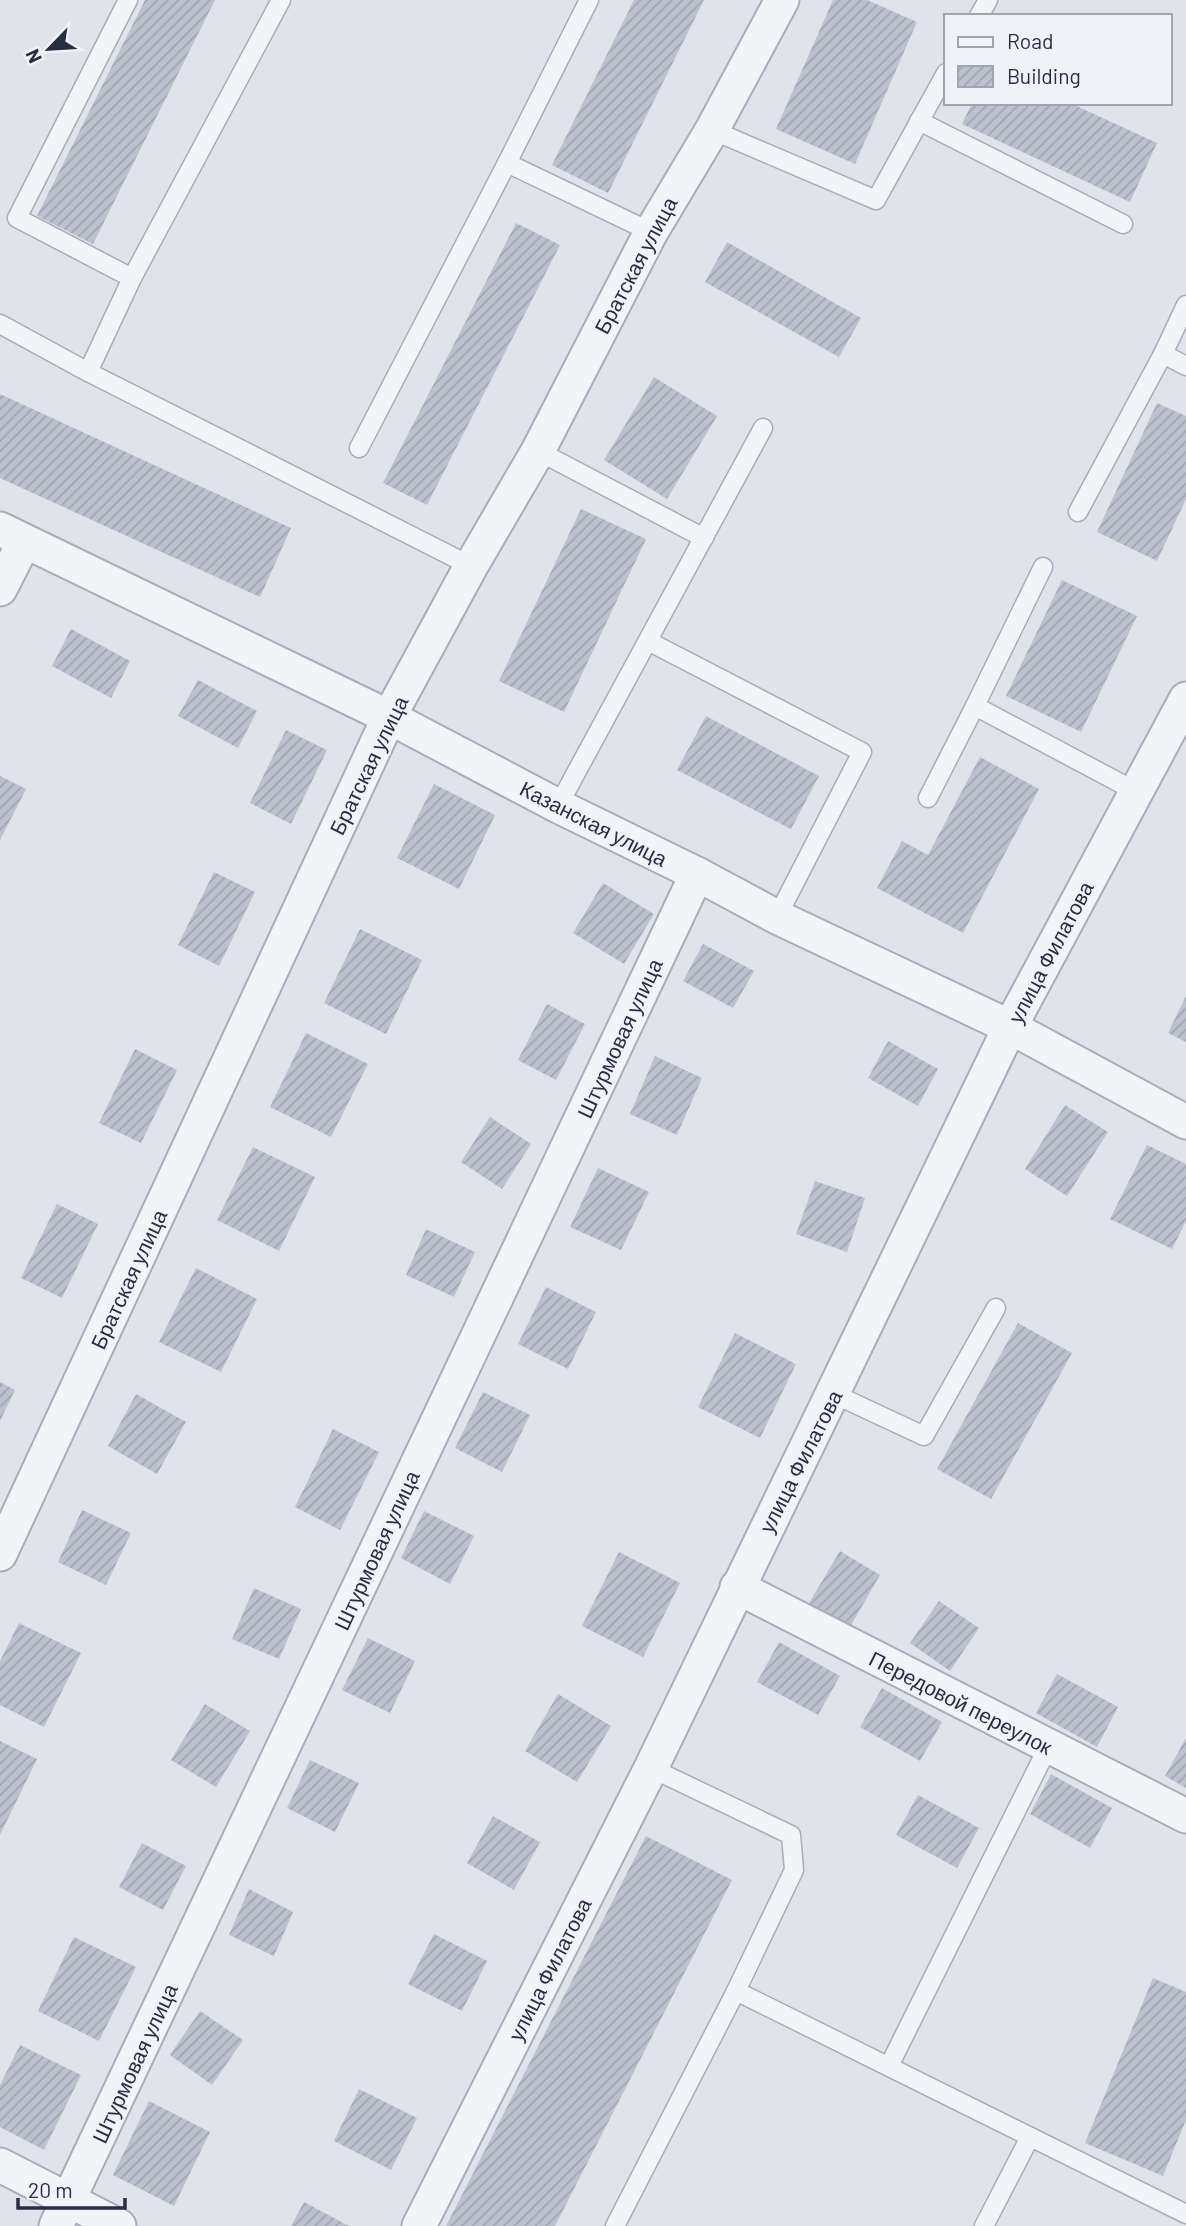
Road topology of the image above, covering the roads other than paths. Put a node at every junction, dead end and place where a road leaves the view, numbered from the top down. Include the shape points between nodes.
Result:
1 (128, 0) edge
2 (281, 0) edge
3 (589, 0) edge
4 (782, 0) edge
5 (944, 77) edge
6 (919, 121) junction
7 (712, 130) junction
8 (507, 163) junction
9 (1122, 224) dead end
10 (651, 232) junction
11 (132, 278) junction
12 (1186, 305) edge
13 (0, 324) edge
14 (1163, 354) junction
15 (1186, 366) edge
16 (88, 372) junction
17 (763, 428) dead end
18 (359, 448) dead end
19 (538, 451) junction
20 (1078, 512) dead end
21 (12, 535) edge
22 (704, 538) junction
23 (471, 566) junction
24 (1043, 567) dead end
25 (0, 589) edge
26 (648, 641) junction
27 (1186, 699) edge
28 (975, 706) junction
29 (389, 717) junction
30 (1135, 791) junction
31 (928, 798) dead end
32 (558, 806) junction
33 (697, 874) junction
34 (777, 917) junction
35 (1010, 1027) junction
36 (1186, 1122) edge
37 (996, 1308) dead end
38 (834, 1394) junction
39 (0, 1554) edge
40 (737, 1587) junction
41 (1048, 1747) junction
42 (650, 1768) junction
43 (1186, 1816) edge
44 (736, 1991) junction
45 (888, 2066) junction
46 (1030, 2137) junction
47 (0, 2165) edge
48 (62, 2214) edge
49 (1186, 2214) edge
50 (119, 2226) edge
51 (419, 2226) edge
52 (615, 2226) edge
53 (984, 2226) edge

1 - 11 lane via 17,218
2 - 11 lane
3 - 8 lane
4 - 7 street, Братская улица
5 - 6 lane
6 - 7 lane via 876,200
6 - 9 lane
7 - 10 street, Братская улица
8 - 10 lane
8 - 18 lane
10 - 19 street, Братская улица
11 - 16 lane
12 - 14 lane
13 - 16 lane
14 - 15 lane
14 - 20 lane
16 - 23 lane
17 - 22 lane
19 - 22 lane
19 - 23 street, Братская улица
21 - 25 street
21 - 29 street, Казанская улица
22 - 26 lane
23 - 29 street, Братская улица
24 - 28 lane
26 - 32 lane
26 - 34 lane via 862,752
27 - 30 street, улица Филатова
28 - 30 lane
28 - 31 lane
29 - 32 street, Казанская улица
29 - 39 street, Братская улица
30 - 35 street, улица Филатова
32 - 33 street, Казанская улица
33 - 34 street, Казанская улица
33 - 48 street, Штурмовая улица
34 - 35 street, Казанская улица
35 - 36 street, Казанская улица
35 - 38 street, улица Филатова
37 - 38 lane via 924,1436
38 - 40 street, улица Филатова
40 - 41 street, Передовой переулок
40 - 42 street, улица Филатова
41 - 43 street, Передовой переулок
41 - 45 lane
42 - 44 lane via 791,1835 794,1870
42 - 51 street, улица Филатова
44 - 45 lane
44 - 52 lane
45 - 46 lane
46 - 49 lane
46 - 53 lane
47 - 48 street
48 - 50 street

